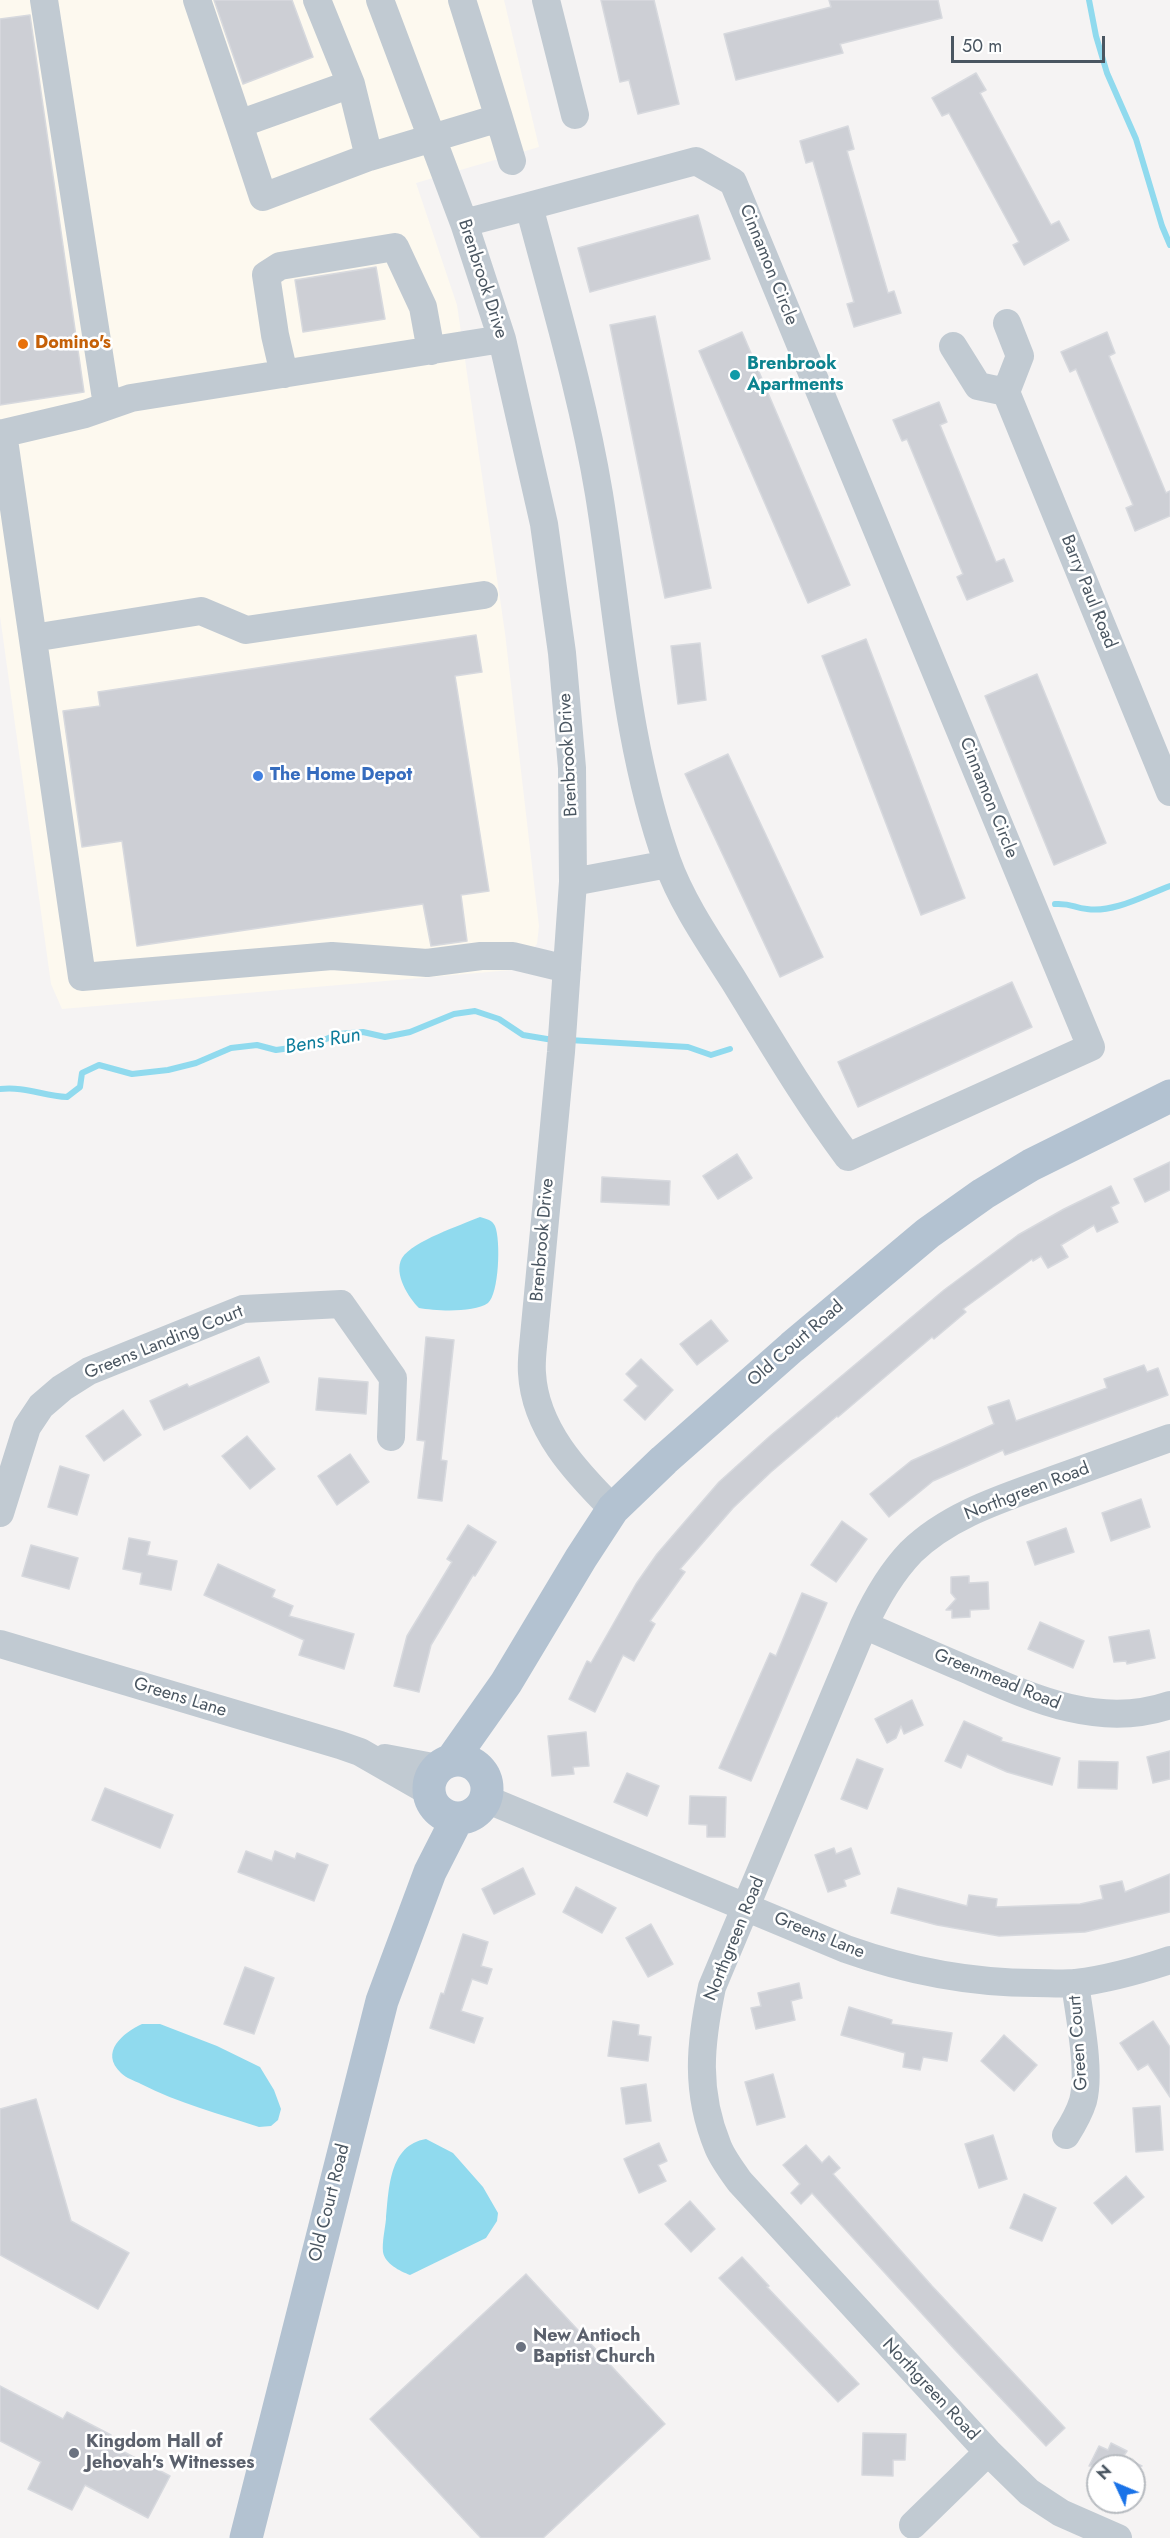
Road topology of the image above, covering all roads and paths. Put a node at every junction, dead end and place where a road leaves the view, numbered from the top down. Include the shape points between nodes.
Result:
1 (44, 0) edge
2 (197, 0) edge
3 (317, 0) edge
4 (380, 0) edge
5 (462, 0) edge
6 (546, 0) edge
7 (351, 84) junction
8 (575, 115) dead end
9 (499, 118) junction
10 (238, 124) junction
11 (432, 138) junction
12 (369, 157) junction
13 (512, 161) dead end
14 (529, 206) junction
15 (464, 223) junction
16 (1007, 323) dead end
17 (502, 339) junction
18 (953, 346) dead end
19 (431, 351) junction
20 (284, 374) junction
21 (1006, 392) junction
22 (107, 405) junction
23 (2, 434) edge
24 (484, 595) dead end
25 (33, 638) junction
26 (1170, 792) edge
27 (668, 864) junction
28 (573, 882) junction
29 (567, 969) junction
30 (1170, 1096) edge
31 (392, 1437) dead end
32 (1170, 1438) edge
33 (614, 1509) junction
34 (0, 1513) edge
35 (864, 1625) junction
36 (0, 1644) edge
37 (1170, 1705) edge
38 (447, 1785) junction
39 (486, 1799) joint
40 (748, 1907) junction
41 (1170, 1960) edge
42 (1075, 1983) junction
43 (1066, 2135) dead end
44 (988, 2452) junction
45 (913, 2525) dead end
46 (246, 2538) edge
47 (1118, 2538) edge

1 - 22 street
2 - 10 street
3 - 7 street
4 - 11 street, Brenbrook Drive
5 - 9 street
6 - 8 street
7 - 10 street
7 - 12 street
9 - 11 street
9 - 13 street
10 - 12 street via 263,197
11 - 12 street
11 - 15 street, Brenbrook Drive
14 - 15 street, Cinnamon Circle
14 - 27 street, Cinnamon Circle via 599,492 632,728 644,789
14 - 27 street, Cinnamon Circle via 696,161 734,183 1090,1047 848,1157 816,1115 696,920
15 - 17 street, Brenbrook Drive
16 - 21 street via 1020,357
17 - 19 street
17 - 28 street, Brenbrook Drive via 544,524 562,653 572,768
18 - 21 street via 978,386
19 - 20 street
19 - 20 street via 423,307 395,247 280,266 266,275
20 - 22 street
21 - 26 street, Barry Paul Road
22 - 23 street
23 - 25 street
24 - 25 street via 246,630 201,611
25 - 29 street via 82,977 332,956 427,963 513,956
27 - 28 street
28 - 29 street, Brenbrook Drive
29 - 33 street, Brenbrook Drive via 532,1374 540,1409 555,1443 578,1474
30 - 33 main road, Old Court Road via 1031,1165 928,1233 723,1407
31 - 34 street, Greens Landing Court via 393,1378 341,1304 243,1309 89,1371 62,1388 41,1406 27,1427
32 - 35 street, Northgreen Road via 990,1503 959,1518 911,1552 876,1600
33 - 38 main road, Old Court Road
35 - 37 street, Greenmead Road via 1058,1706 1100,1714
35 - 40 street, Northgreen Road
36 - 38 street, Greens Lane via 360,1752
38 - 39 main road via 475,1814
38 - 46 main road, Old Court Road via 430,1872 382,2001
39 - 40 street, Greens Lane
40 - 42 street, Greens Lane via 890,1964 981,1981
40 - 44 street, Northgreen Road via 712,1988 703,2030 700,2072 705,2109 718,2148 740,2182
41 - 42 street, Greens Lane
42 - 43 street, Green Court via 1085,2078 1083,2100
44 - 45 street
44 - 47 street, Northgreen Road via 1029,2492 1060,2513

